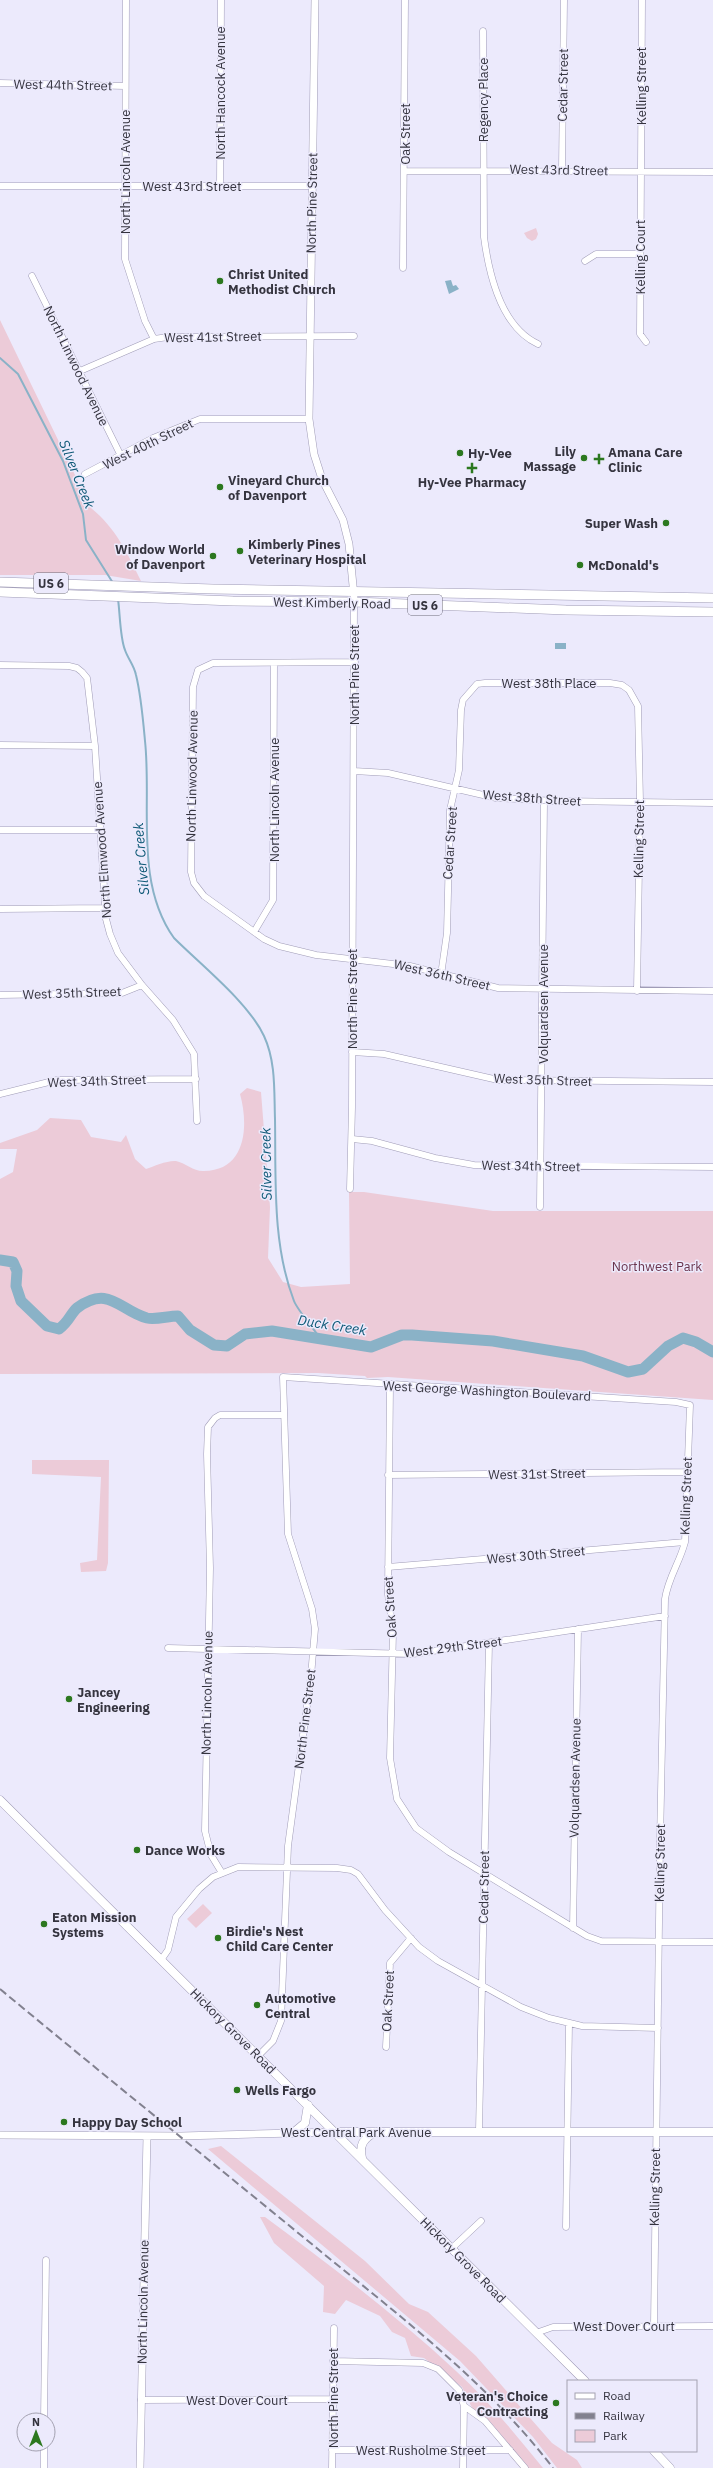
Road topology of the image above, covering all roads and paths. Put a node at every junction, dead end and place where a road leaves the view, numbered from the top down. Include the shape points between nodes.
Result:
1 (126, 0) edge
2 (221, 0) edge
3 (315, 0) edge
4 (405, 0) edge
5 (564, 0) edge
6 (642, 0) edge
7 (483, 31) dead end
8 (0, 83) edge
9 (125, 86) junction
10 (483, 169) junction
11 (562, 170) junction
12 (404, 171) junction
13 (640, 171) junction
14 (713, 172) edge
15 (0, 186) edge
16 (124, 186) junction
17 (220, 186) junction
18 (312, 186) junction
19 (640, 254) junction
20 (585, 261) dead end
21 (403, 268) dead end
22 (32, 276) dead end
23 (310, 336) junction
24 (354, 336) dead end
25 (154, 339) junction
26 (646, 342) dead end
27 (538, 344) dead end
28 (80, 371) junction
29 (309, 419) junction
30 (121, 456) junction
31 (85, 474) dead end
32 (0, 582) edge
33 (355, 591) junction
34 (0, 592) edge
35 (713, 598) edge
36 (354, 602) junction
37 (713, 612) edge
38 (355, 662) junction
39 (274, 663) junction
40 (0, 665) edge
41 (470, 690) joint
42 (628, 690) joint
43 (0, 745) edge
44 (95, 746) junction
45 (354, 771) junction
46 (456, 790) junction
47 (544, 801) junction
48 (640, 802) junction
49 (713, 803) edge
50 (0, 830) edge
51 (101, 830) junction
52 (194, 883) joint
53 (106, 908) junction
54 (0, 909) edge
55 (254, 932) junction
56 (352, 959) junction
57 (441, 975) junction
58 (142, 984) junction
59 (543, 990) junction
60 (637, 991) junction
61 (713, 991) edge
62 (0, 995) edge
63 (352, 1052) junction
64 (196, 1078) junction
65 (542, 1081) junction
66 (713, 1082) edge
67 (0, 1094) edge
68 (197, 1121) dead end
69 (352, 1140) junction
70 (541, 1167) junction
71 (713, 1168) edge
72 (350, 1189) dead end
73 (540, 1207) dead end
74 (283, 1377) joint
75 (390, 1385) junction
76 (690, 1405) joint
77 (284, 1415) junction
78 (686, 1472) junction
79 (388, 1475) junction
80 (685, 1542) junction
81 (388, 1567) junction
82 (665, 1616) junction
83 (578, 1629) junction
84 (489, 1643) junction
85 (168, 1648) dead end
86 (208, 1649) junction
87 (313, 1652) junction
88 (393, 1654) junction
89 (0, 1800) edge
90 (286, 1868) junction
91 (222, 1873) junction
92 (484, 1874) junction
93 (573, 1928) junction
94 (411, 1938) junction
95 (659, 1942) junction
96 (713, 1942) edge
97 (160, 1960) junction
98 (483, 1986) junction
99 (569, 2023) junction
100 (658, 2028) junction
101 (386, 2047) dead end
102 (258, 2056) junction
103 (308, 2105) junction
104 (480, 2131) junction
105 (336, 2132) junction
106 (375, 2132) junction
107 (567, 2132) junction
108 (656, 2132) junction
109 (713, 2132) edge
110 (292, 2133) junction
111 (0, 2136) edge
112 (147, 2136) junction
113 (362, 2159) junction
114 (481, 2221) dead end
115 (566, 2227) dead end
116 (451, 2249) junction
117 (46, 2260) dead end
118 (654, 2326) junction
119 (713, 2326) edge
120 (334, 2328) dead end
121 (536, 2333) junction
122 (333, 2361) junction
123 (584, 2380) edge
124 (141, 2400) junction
125 (333, 2400) junction
126 (464, 2406) junction
127 (44, 2412) edge
128 (332, 2450) junction
129 (464, 2450) junction
130 (510, 2450) junction
131 (44, 2452) edge
132 (655, 2452) edge
133 (44, 2468) edge
134 (140, 2468) edge
135 (332, 2468) edge
136 (463, 2468) edge
137 (525, 2468) edge
138 (670, 2468) edge

1 - 9 street, North Lincoln Avenue
2 - 17 street, North Hancock Avenue
3 - 18 street, North Pine Street
4 - 12 street, Oak Street
5 - 11 street, Cedar Street
6 - 13 street, Kelling Street
7 - 10 street, Regency Place
8 - 9 street, West 44th Street
9 - 16 street, North Lincoln Avenue
10 - 11 street, West 43rd Street
10 - 12 street, West 43rd Street
10 - 27 street, Regency Place via 484,238 495,286 506,314 525,338
11 - 13 street, West 43rd Street
12 - 21 street, Oak Street
13 - 14 street, West 43rd Street
13 - 19 street, Kelling Court
15 - 16 street, West 43rd Street
16 - 17 street, West 43rd Street
16 - 25 street, North Lincoln Avenue via 127,267 145,321
17 - 18 street, West 43rd Street
18 - 23 street, North Pine Street
19 - 20 street via 596,254
19 - 26 street, Kelling Court via 640,334
22 - 28 street, North Linwood Avenue
23 - 24 street, West 41st Street
23 - 25 street, West 41st Street via 197,336
23 - 29 street, North Pine Street
25 - 28 street, West 41st Street
28 - 30 street, North Linwood Avenue
29 - 30 street, West 40th Street via 200,419 153,438
29 - 33 street, North Pine Street via 314,454 322,479 343,520
30 - 31 street, West 40th Street
32 - 33 main road, West Kimberly Road / US 6
33 - 35 main road, West Kimberly Road / US 6
33 - 36 street, North Pine Street
34 - 36 main road, West Kimberly Road / US 6 via 137,598
36 - 37 main road, West Kimberly Road / US 6
36 - 38 street, North Pine Street
38 - 39 street
38 - 45 street, North Pine Street
39 - 52 street, North Linwood Avenue via 213,663 198,670 193,687 191,872
39 - 55 street, North Lincoln Avenue via 273,900
40 - 44 street, North Elmwood Avenue via 69,666 82,672 87,678
41 - 42 street, West 38th Place via 477,684 610,683 622,685
41 - 46 street, Cedar Street via 463,700 461,710 461,754
42 - 48 street, Kelling Street via 638,706
43 - 44 street
44 - 51 street, North Elmwood Avenue
45 - 46 street, West 38th Street via 388,773
45 - 56 street, North Pine Street
46 - 47 street, West 38th Street via 496,798
46 - 57 street, Cedar Street via 450,810 447,933
47 - 48 street, West 38th Street
47 - 59 street, Volquardsen Avenue
48 - 49 street, West 38th Street
48 - 60 street, Kelling Street
50 - 51 street
51 - 53 street, North Elmwood Avenue
52 - 55 street, West 36th Street via 204,896
53 - 54 street
53 - 58 street, North Elmwood Avenue via 110,934 118,952
55 - 56 street, West 36th Street via 279,946 316,955
56 - 57 street, West 36th Street via 410,966
56 - 63 street, North Pine Street
57 - 59 street, West 36th Street via 498,988
58 - 62 street, West 35th Street via 122,993
58 - 64 street, North Elmwood Avenue via 185,1037 194,1054
59 - 60 street, West 36th Street
59 - 65 street, Volquardsen Avenue
60 - 61 street, West 36th Street
63 - 65 street, West 35th Street via 384,1054 482,1077
63 - 69 street, North Pine Street
64 - 67 street, West 34th Street via 57,1080
64 - 68 street, North Elmwood Avenue
65 - 66 street, West 35th Street
65 - 70 street, Volquardsen Avenue
69 - 70 street, West 34th Street via 372,1141 435,1158 474,1165
69 - 72 street, North Pine Street
70 - 71 street, West 34th Street
70 - 73 street, Volquardsen Avenue
74 - 75 street, West George Washington Boulevard
74 - 77 street, North Pine Street
75 - 76 street, West George Washington Boulevard via 676,1402
75 - 79 street, Oak Street
76 - 78 street, Kelling Street
77 - 86 street, North Lincoln Avenue via 220,1415 208,1427
77 - 87 street, North Pine Street via 288,1534 312,1609 315,1629
78 - 79 street, West 31st Street
78 - 80 street, Kelling Street
79 - 81 street, Oak Street
80 - 81 street, West 30th Street
80 - 82 street, Kelling Street via 681,1557 667,1584
81 - 88 street, Oak Street
82 - 83 street, West 29th Street
82 - 95 street, Kelling Street
83 - 84 street, West 29th Street
83 - 93 street, Volquardsen Avenue
84 - 88 street, West 29th Street via 413,1654
84 - 92 street, Cedar Street
85 - 86 street, West 29th Street
86 - 87 street, West 29th Street
86 - 91 street, North Lincoln Avenue via 205,1831 211,1855
87 - 88 street, West 29th Street
87 - 90 street, North Pine Street
88 - 92 street, Oak Street via 390,1758 393,1784 403,1811 416,1828
89 - 97 main road, Hickory Grove Road
90 - 91 street via 238,1867
90 - 94 street via 351,1870 358,1874 385,1910
90 - 102 street, North Pine Street via 281,2021 273,2041
91 - 97 street via 199,1889 176,1917 168,1950
92 - 93 street, Oak Street
92 - 98 street, Cedar Street
93 - 95 street, Oak Street via 601,1941
94 - 98 street via 438,1961
94 - 101 street, Oak Street via 390,1963
95 - 96 street, Oak Street
95 - 100 street, Kelling Street
97 - 102 main road, Hickory Grove Road
98 - 99 street via 521,2007
98 - 104 street, Cedar Street
99 - 100 street via 582,2026
99 - 107 street
100 - 108 street, Kelling Street
102 - 103 main road, Hickory Grove Road
103 - 105 main road, Hickory Grove Road
103 - 110 main road via 305,2123
104 - 106 main road, West Central Park Avenue
104 - 107 main road, West Central Park Avenue
105 - 106 main road, West Central Park Avenue
105 - 110 street, West Central Park Avenue
105 - 113 main road, Hickory Grove Road
106 - 113 main road via 364,2140 360,2151
107 - 108 main road, West Central Park Avenue
107 - 115 street
108 - 109 main road, West Central Park Avenue
108 - 118 street, Kelling Street
110 - 112 street, West Central Park Avenue
111 - 112 street, West Central Park Avenue
112 - 124 street, North Lincoln Avenue
113 - 116 main road, Hickory Grove Road
114 - 116 street
116 - 121 main road, Hickory Grove Road
117 - 127 street
118 - 119 street, West Dover Court
118 - 121 street, West Dover Court via 553,2327
120 - 122 street, North Pine Street
121 - 123 main road, Hickory Grove Road
122 - 125 street, North Pine Street
122 - 126 street via 423,2363 438,2369 459,2390
124 - 125 street, West Dover Court
124 - 134 street, North Lincoln Avenue
125 - 128 street, North Pine Street
126 - 129 street
126 - 130 street via 484,2421
128 - 129 street, West Rusholme Street
128 - 135 street, North Pine Street
129 - 130 street, West Rusholme Street
129 - 136 street
130 - 137 street
131 - 133 street
132 - 138 main road

